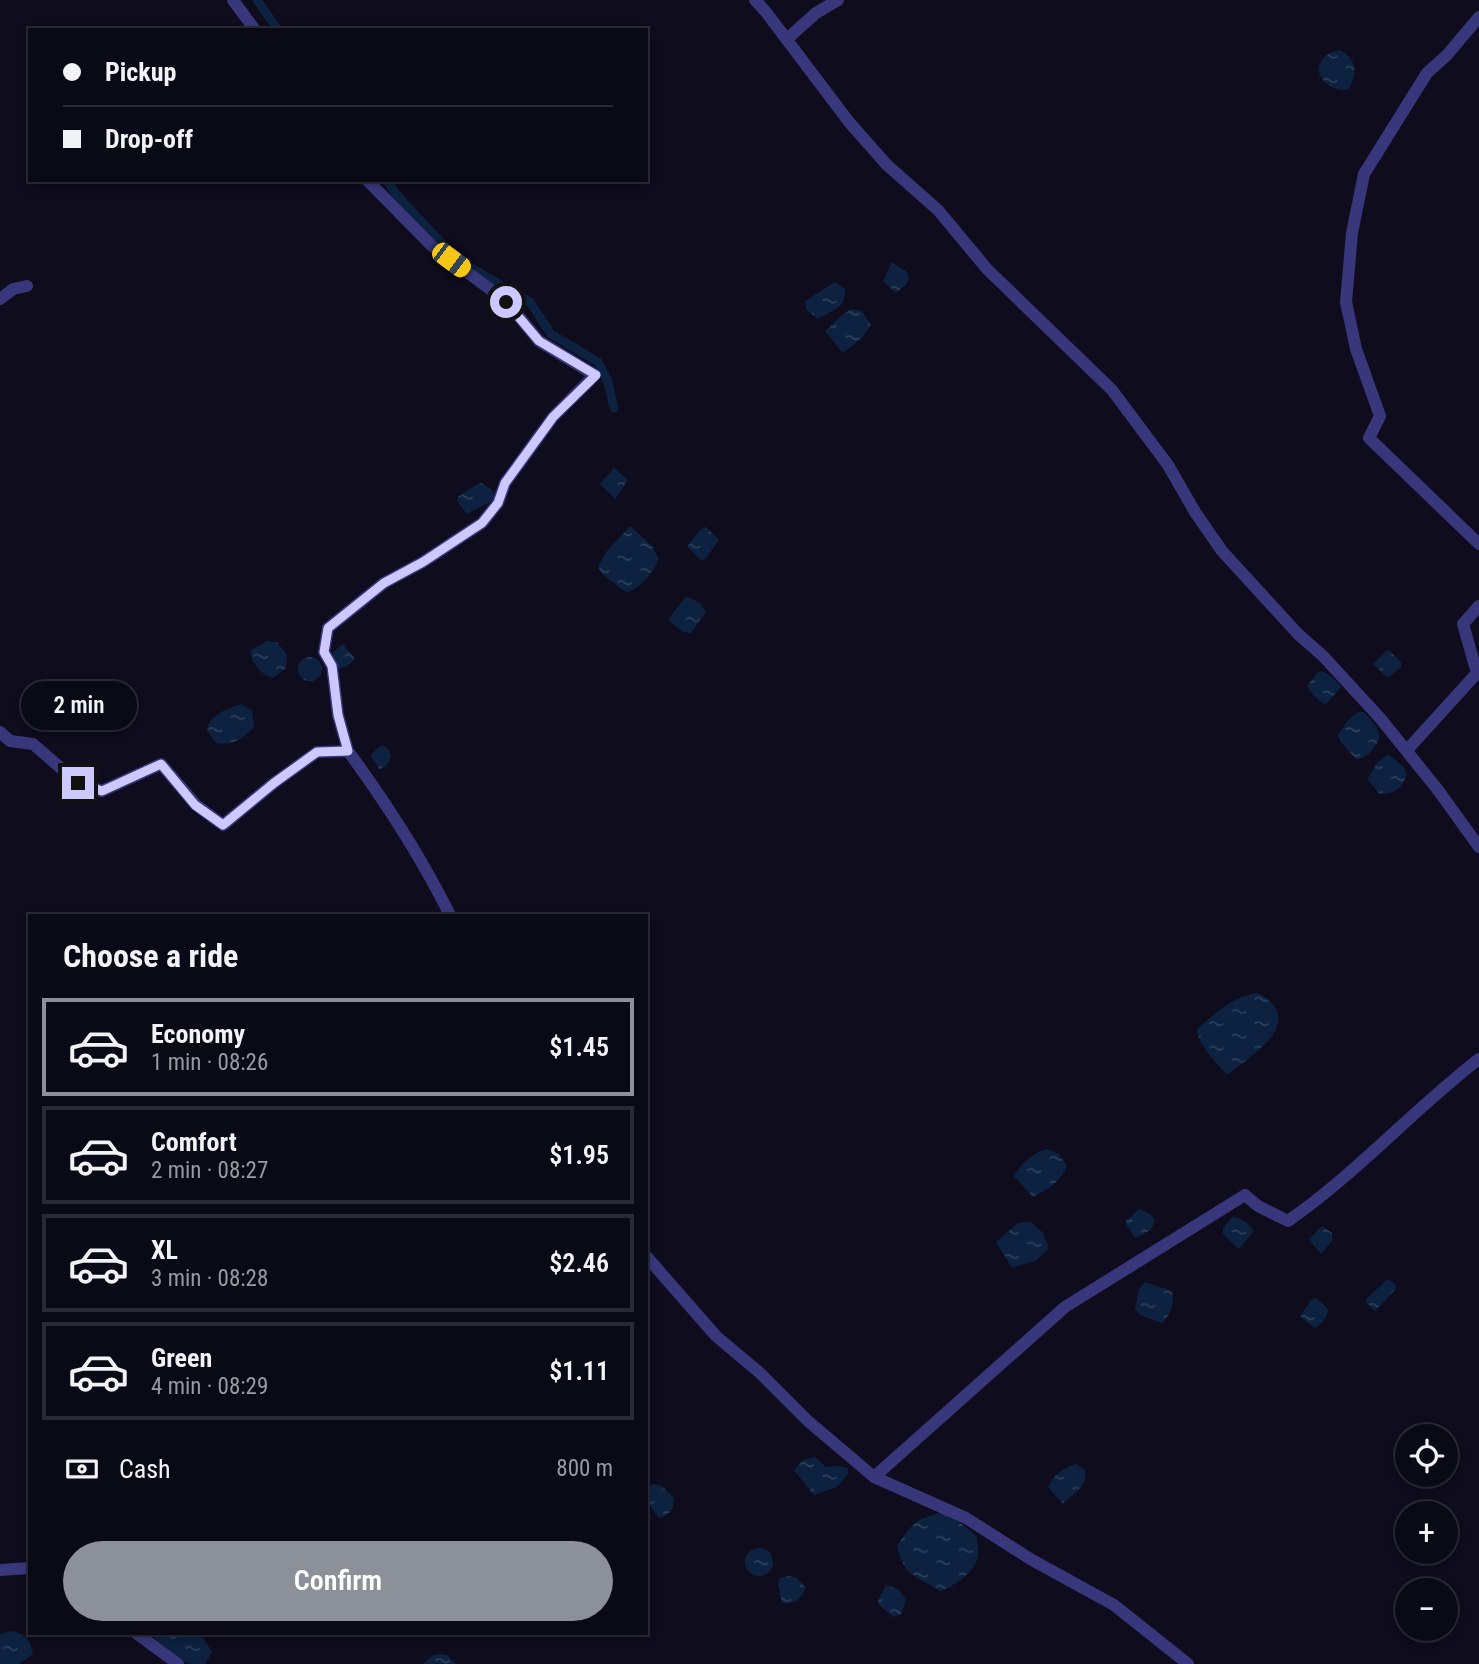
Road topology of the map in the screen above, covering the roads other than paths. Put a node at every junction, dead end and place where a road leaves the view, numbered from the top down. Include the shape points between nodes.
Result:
1 (233, 0) edge
2 (755, 0) edge
3 (838, 0) edge
4 (1479, 17) edge
5 (254, 28) edge
6 (787, 39) junction
7 (369, 182) edge
8 (27, 286) dead end
9 (0, 299) edge
10 (1479, 544) edge
11 (1479, 606) edge
12 (0, 732) edge
13 (1407, 750) junction
14 (348, 751) junction
15 (1479, 847) edge
16 (450, 914) edge
17 (1479, 1059) edge
18 (648, 1258) edge
19 (874, 1477) junction
20 (28, 1568) edge
21 (0, 1570) edge
22 (139, 1635) edge
23 (178, 1664) edge
24 (1188, 1664) edge

1 - 5 street
2 - 6 street
3 - 6 street
4 - 10 street via 1427,73 1364,174 1352,233 1346,302 1356,349 1380,416 1369,438
6 - 13 street via 887,165 939,210 987,268 1112,390 1168,465 1222,551
7 - 14 street via 432,246 506,302 539,341 596,375 553,417 482,523 384,583 328,628 324,652 332,666
8 - 9 street
11 - 13 street via 1464,624 1478,673
12 - 14 street via 10,741 33,744 78,783 102,791 161,764 195,805 223,825 317,752
13 - 15 street
14 - 16 street via 393,812
17 - 19 street via 1322,1197 1288,1221 1245,1195 1065,1307
18 - 19 street via 716,1336
19 - 24 street via 966,1518 1114,1605
20 - 21 street
22 - 23 street

